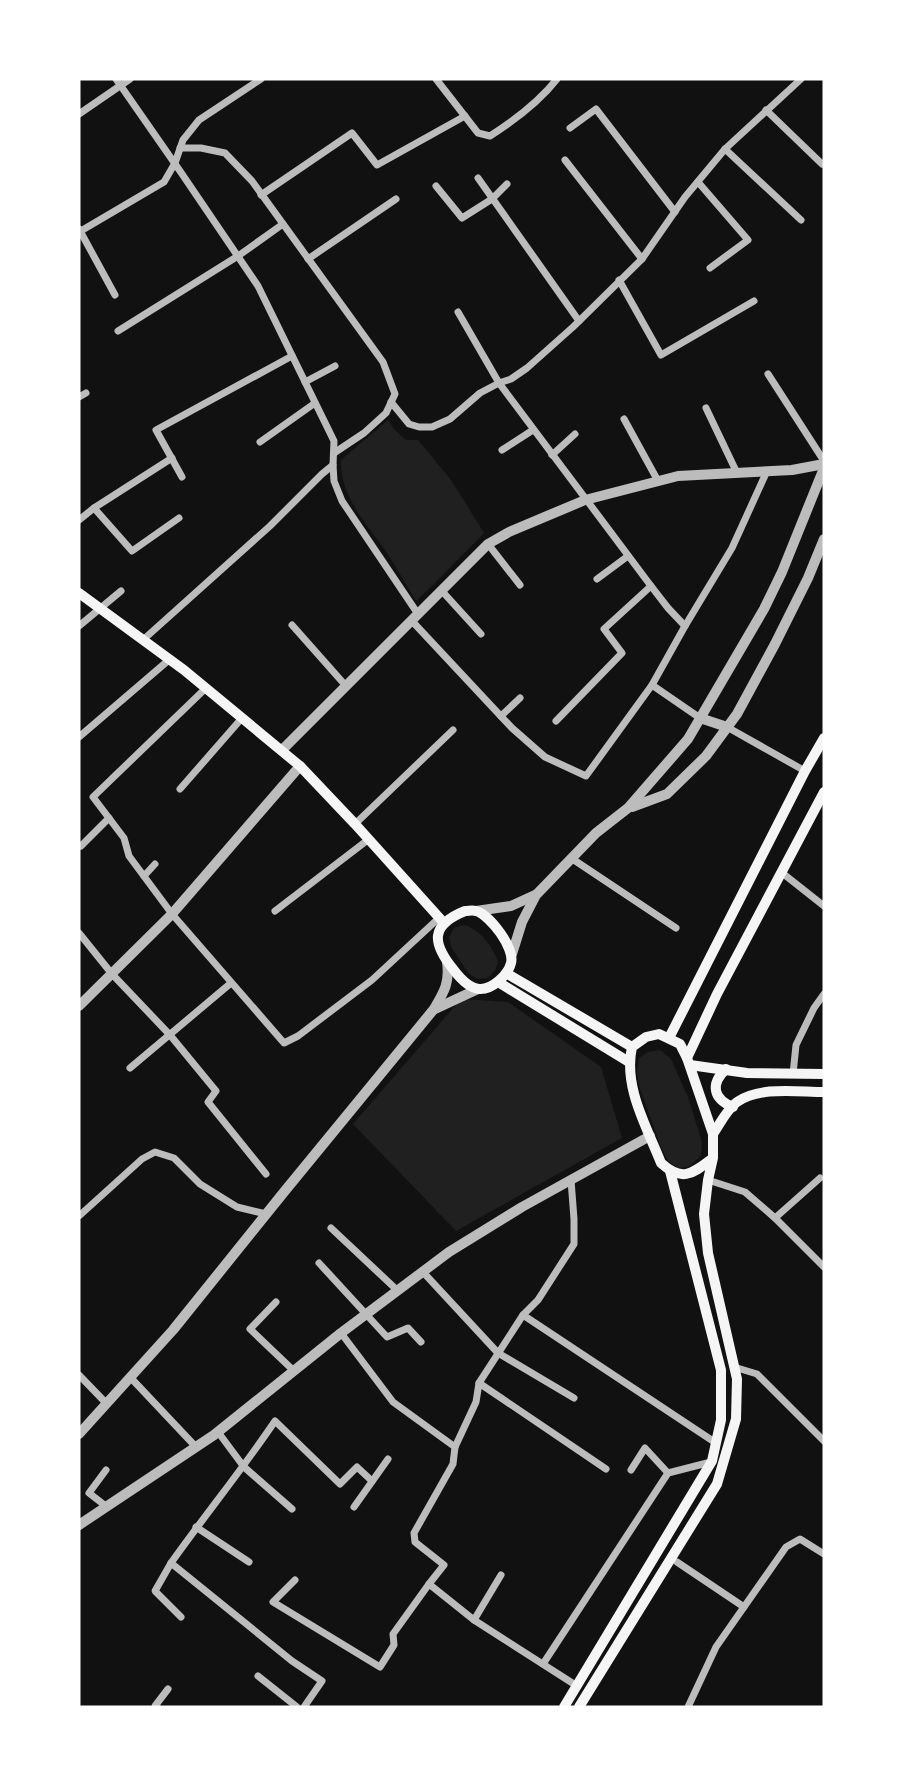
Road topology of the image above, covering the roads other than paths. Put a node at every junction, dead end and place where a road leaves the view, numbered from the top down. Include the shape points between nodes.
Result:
1 (116, 79) edge
2 (130, 79) edge
3 (261, 79) edge
4 (436, 79) edge
5 (558, 79) edge
6 (798, 79) edge
7 (121, 86) junction
8 (766, 110) junction
9 (79, 114) edge
10 (465, 116) junction
11 (570, 128) dead end
12 (180, 148) junction
13 (725, 149) junction
14 (565, 160) dead end
15 (175, 163) junction
16 (822, 164) dead end
17 (478, 178) dead end
18 (698, 181) junction
19 (507, 184) dead end
20 (436, 186) dead end
21 (261, 194) junction
22 (396, 199) dead end
23 (492, 199) junction
24 (675, 212) junction
25 (801, 220) dead end
26 (283, 224) junction
27 (79, 230) edge
28 (238, 256) junction
29 (308, 259) junction
30 (642, 259) junction
31 (710, 268) dead end
32 (619, 280) junction
33 (115, 295) dead end
34 (754, 301) dead end
35 (457, 312) dead end
36 (579, 321) junction
37 (118, 331) dead end
38 (292, 356) junction
39 (334, 366) dead end
40 (768, 374) dead end
41 (305, 382) junction
42 (499, 383) junction
43 (391, 402) junction
44 (315, 403) junction
45 (706, 408) dead end
46 (624, 419) dead end
47 (533, 430) junction
48 (575, 434) dead end
49 (260, 442) dead end
50 (502, 450) dead end
51 (334, 453) junction
52 (552, 455) junction
53 (172, 458) junction
54 (824, 464) edge
55 (333, 465) junction
56 (767, 471) junction
57 (737, 473) junction
58 (182, 477) dead end
59 (658, 481) junction
60 (585, 500) junction
61 (94, 508) junction
62 (179, 518) dead end
63 (79, 520) edge
64 (824, 539) edge
65 (488, 544) junction
66 (628, 556) junction
67 (597, 579) dead end
68 (520, 585) dead end
69 (651, 586) junction
70 (441, 590) junction
71 (121, 591) dead end
72 (79, 593) edge
73 (100, 610) junction
74 (414, 617) junction
75 (292, 625) dead end
76 (79, 626) edge
77 (685, 626) junction
78 (481, 634) dead end
79 (144, 639) junction
80 (170, 659) junction
81 (652, 685) junction
82 (345, 686) junction
83 (206, 688) junction
84 (520, 698) dead end
85 (500, 716) junction
86 (242, 718) junction
87 (700, 718) junction
88 (556, 721) dead end
89 (727, 727) junction
90 (453, 730) dead end
91 (79, 737) edge
92 (824, 738) edge
93 (282, 750) junction
94 (299, 766) junction
95 (804, 771) junction
96 (180, 789) dead end
97 (824, 792) edge
98 (628, 808) junction
99 (109, 818) junction
100 (355, 824) junction
101 (369, 839) junction
102 (81, 846) dead end
103 (571, 858) junction
104 (155, 864) dead end
105 (781, 872) junction
106 (144, 876) junction
107 (536, 895) junction
108 (824, 906) edge
109 (275, 911) dead end
110 (476, 911) junction
111 (172, 914) junction
112 (442, 920) junction
113 (676, 928) dead end
114 (79, 933) edge
115 (512, 954) junction
116 (447, 962) junction
117 (112, 974) junction
118 (502, 978) junction
119 (231, 983) junction
120 (478, 989) junction
121 (824, 994) edge
122 (79, 1006) edge
123 (434, 1009) junction
124 (170, 1035) junction
125 (669, 1038) junction
126 (632, 1047) junction
127 (629, 1062) junction
128 (688, 1062) junction
129 (130, 1068) dead end
130 (726, 1069) junction
131 (793, 1074) junction
132 (824, 1074) edge
133 (824, 1092) edge
134 (733, 1107) junction
135 (713, 1133) junction
136 (650, 1136) junction
137 (713, 1158) junction
138 (670, 1171) junction
139 (266, 1174) dead end
140 (820, 1178) dead end
141 (571, 1180) junction
142 (708, 1180) junction
143 (267, 1214) junction
144 (79, 1216) edge
145 (704, 1216) junction
146 (775, 1218) junction
147 (683, 1220) junction
148 (331, 1228) dead end
149 (319, 1263) dead end
150 (824, 1267) edge
151 (423, 1272) junction
152 (398, 1290) junction
153 (276, 1302) dead end
154 (366, 1315) junction
155 (523, 1315) junction
156 (341, 1333) junction
157 (421, 1342) dead end
158 (498, 1353) junction
159 (734, 1367) junction
160 (293, 1371) junction
161 (79, 1375) edge
162 (130, 1377) junction
163 (479, 1383) junction
164 (574, 1398) dead end
165 (106, 1403) junction
166 (218, 1432) junction
167 (79, 1434) edge
168 (824, 1441) edge
169 (716, 1443) junction
170 (196, 1447) junction
171 (455, 1447) junction
172 (388, 1459) dead end
173 (712, 1461) junction
174 (244, 1467) junction
175 (606, 1469) dead end
176 (106, 1470) dead end
177 (631, 1470) dead end
178 (668, 1473) junction
179 (372, 1481) junction
180 (107, 1507) junction
181 (355, 1507) dead end
182 (292, 1509) dead end
183 (79, 1525) edge
184 (196, 1527) junction
185 (824, 1554) edge
186 (249, 1562) dead end
187 (677, 1562) dead end
188 (171, 1563) junction
189 (501, 1575) dead end
190 (295, 1580) dead end
191 (429, 1584) junction
192 (744, 1607) junction
193 (181, 1617) dead end
194 (474, 1619) junction
195 (543, 1664) junction
196 (258, 1676) dead end
197 (577, 1686) junction
198 (168, 1689) dead end
199 (157, 1707) edge
200 (297, 1707) edge
201 (304, 1707) edge
202 (564, 1707) edge
203 (579, 1707) edge
204 (688, 1707) edge

1 - 7 street
2 - 7 street
3 - 12 street via 199,120
4 - 10 street
5 - 10 street via 490,136 478,133
6 - 8 street
7 - 9 street
7 - 15 street
8 - 13 street
8 - 16 street
10 - 21 street via 377,165 352,133
11 - 24 street via 596,109
12 - 15 street
12 - 21 street via 225,153
13 - 18 street
13 - 25 street
14 - 30 street
15 - 27 street via 164,181
15 - 28 street
17 - 23 street
18 - 24 street
18 - 31 street via 748,240
19 - 23 street
20 - 23 street via 462,218
21 - 26 street
22 - 29 street
23 - 36 street
24 - 30 street
26 - 28 street
26 - 29 street
27 - 33 street
28 - 37 street
28 - 38 street
29 - 43 street via 383,362 395,394
30 - 32 street
32 - 34 street via 661,355
32 - 36 street
35 - 42 street
36 - 42 street via 527,368
38 - 41 street
38 - 53 street via 156,430
39 - 41 street
40 - 54 street
41 - 44 street
42 - 43 street via 432,427 409,424
42 - 47 street
43 - 51 street via 364,433
44 - 49 street
44 - 51 street via 334,441
45 - 57 street
46 - 59 street
47 - 50 street
47 - 52 street
48 - 52 street
51 - 55 street
52 - 60 street
53 - 58 street
53 - 61 street
54 - 56 street
54 - 87 street via 782,572
55 - 74 street via 342,501
55 - 79 street
56 - 57 street
56 - 77 street via 732,548
57 - 59 street
59 - 60 street
60 - 65 street
60 - 66 street
61 - 62 street via 132,551
61 - 63 street
64 - 89 street via 775,645
65 - 68 street
65 - 70 street
66 - 67 street
66 - 69 street
69 - 77 street
69 - 88 street via 604,629 622,653
70 - 74 street
70 - 78 street
71 - 73 street
72 - 73 main road
73 - 76 street
73 - 79 main road
74 - 82 street
74 - 85 street
75 - 82 street
77 - 81 street
79 - 80 main road
80 - 83 main road
80 - 91 street
81 - 85 street via 586,776 545,757
81 - 87 street
82 - 93 street
83 - 86 main road
83 - 99 street via 93,797
84 - 85 street
86 - 93 main road
86 - 96 street
87 - 89 street
87 - 98 street via 688,739
89 - 95 street
89 - 98 street via 706,756 667,794
90 - 100 street
92 - 95 main road
93 - 94 main road
94 - 100 main road
94 - 111 street
95 - 125 main road
97 - 105 main road
98 - 103 street
99 - 102 street
99 - 106 street
100 - 101 main road
101 - 109 street
101 - 112 main road
103 - 107 street
103 - 113 street
104 - 106 street
105 - 108 street
105 - 128 main road via 717,994
106 - 111 street
107 - 110 street via 511,906
107 - 115 street
110 - 112 main road
110 - 115 main road via 501,934
111 - 117 street
111 - 119 street
112 - 116 main road via 437,943
112 - 119 street via 372,980 284,1043
114 - 117 street
115 - 118 main road
116 - 120 main road
116 - 123 street via 447,986
117 - 122 street
117 - 124 street
118 - 120 main road
118 - 126 main road
118 - 127 main road
119 - 124 street
120 - 123 street
121 - 131 street via 796,1045
123 - 143 street
124 - 129 street
124 - 139 street via 216,1091 208,1101
125 - 126 main road via 659,1034 646,1037
125 - 128 main road via 680,1044
126 - 127 main road
127 - 136 main road via 634,1094
128 - 130 main road
128 - 135 main road
130 - 131 main road
130 - 134 main road via 715,1086 723,1103
131 - 132 main road
133 - 134 main road via 756,1094
134 - 135 main road
135 - 137 main road
136 - 138 main road via 661,1163
136 - 141 street
137 - 138 main road via 691,1175
137 - 142 main road
138 - 147 main road
140 - 146 street
141 - 151 street
141 - 155 street via 574,1244
142 - 145 main road
142 - 146 street via 745,1192
143 - 144 street via 237,1207 200,1184 174,1158 155,1152
143 - 162 street
145 - 147 main road via 688,1213
145 - 159 main road
146 - 150 street
147 - 169 main road via 721,1370
148 - 152 street
149 - 154 street
151 - 152 street
151 - 158 street
152 - 154 street
153 - 160 street via 250,1329
154 - 156 street
154 - 157 street via 387,1337 408,1328
155 - 158 street
155 - 169 street
156 - 160 street
156 - 171 street via 393,1402
158 - 163 street
158 - 164 street
159 - 168 street via 757,1374
159 - 203 main road via 736,1419 717,1484
160 - 166 street
161 - 165 street
162 - 165 street
162 - 170 street
163 - 171 street via 476,1402
163 - 175 street
165 - 167 street
166 - 170 street
166 - 174 street
169 - 173 main road
170 - 180 street
171 - 191 street via 453,1464 414,1532 415,1542 444,1565
172 - 179 street
173 - 178 street
173 - 197 main road
174 - 179 street via 275,1421 340,1484 357,1467
174 - 182 street
174 - 184 street
176 - 180 street via 89,1493
177 - 178 street via 645,1448
178 - 195 street
179 - 181 street
180 - 183 street
184 - 186 street
184 - 188 street
185 - 192 street via 800,1539 786,1546
187 - 192 street
188 - 193 street via 155,1591
188 - 201 street via 322,1681
189 - 194 street
190 - 191 street via 273,1602 380,1667 394,1645 393,1634
191 - 194 street
192 - 204 street via 716,1647
194 - 195 street
195 - 197 street
196 - 200 street
197 - 202 main road
198 - 199 street

